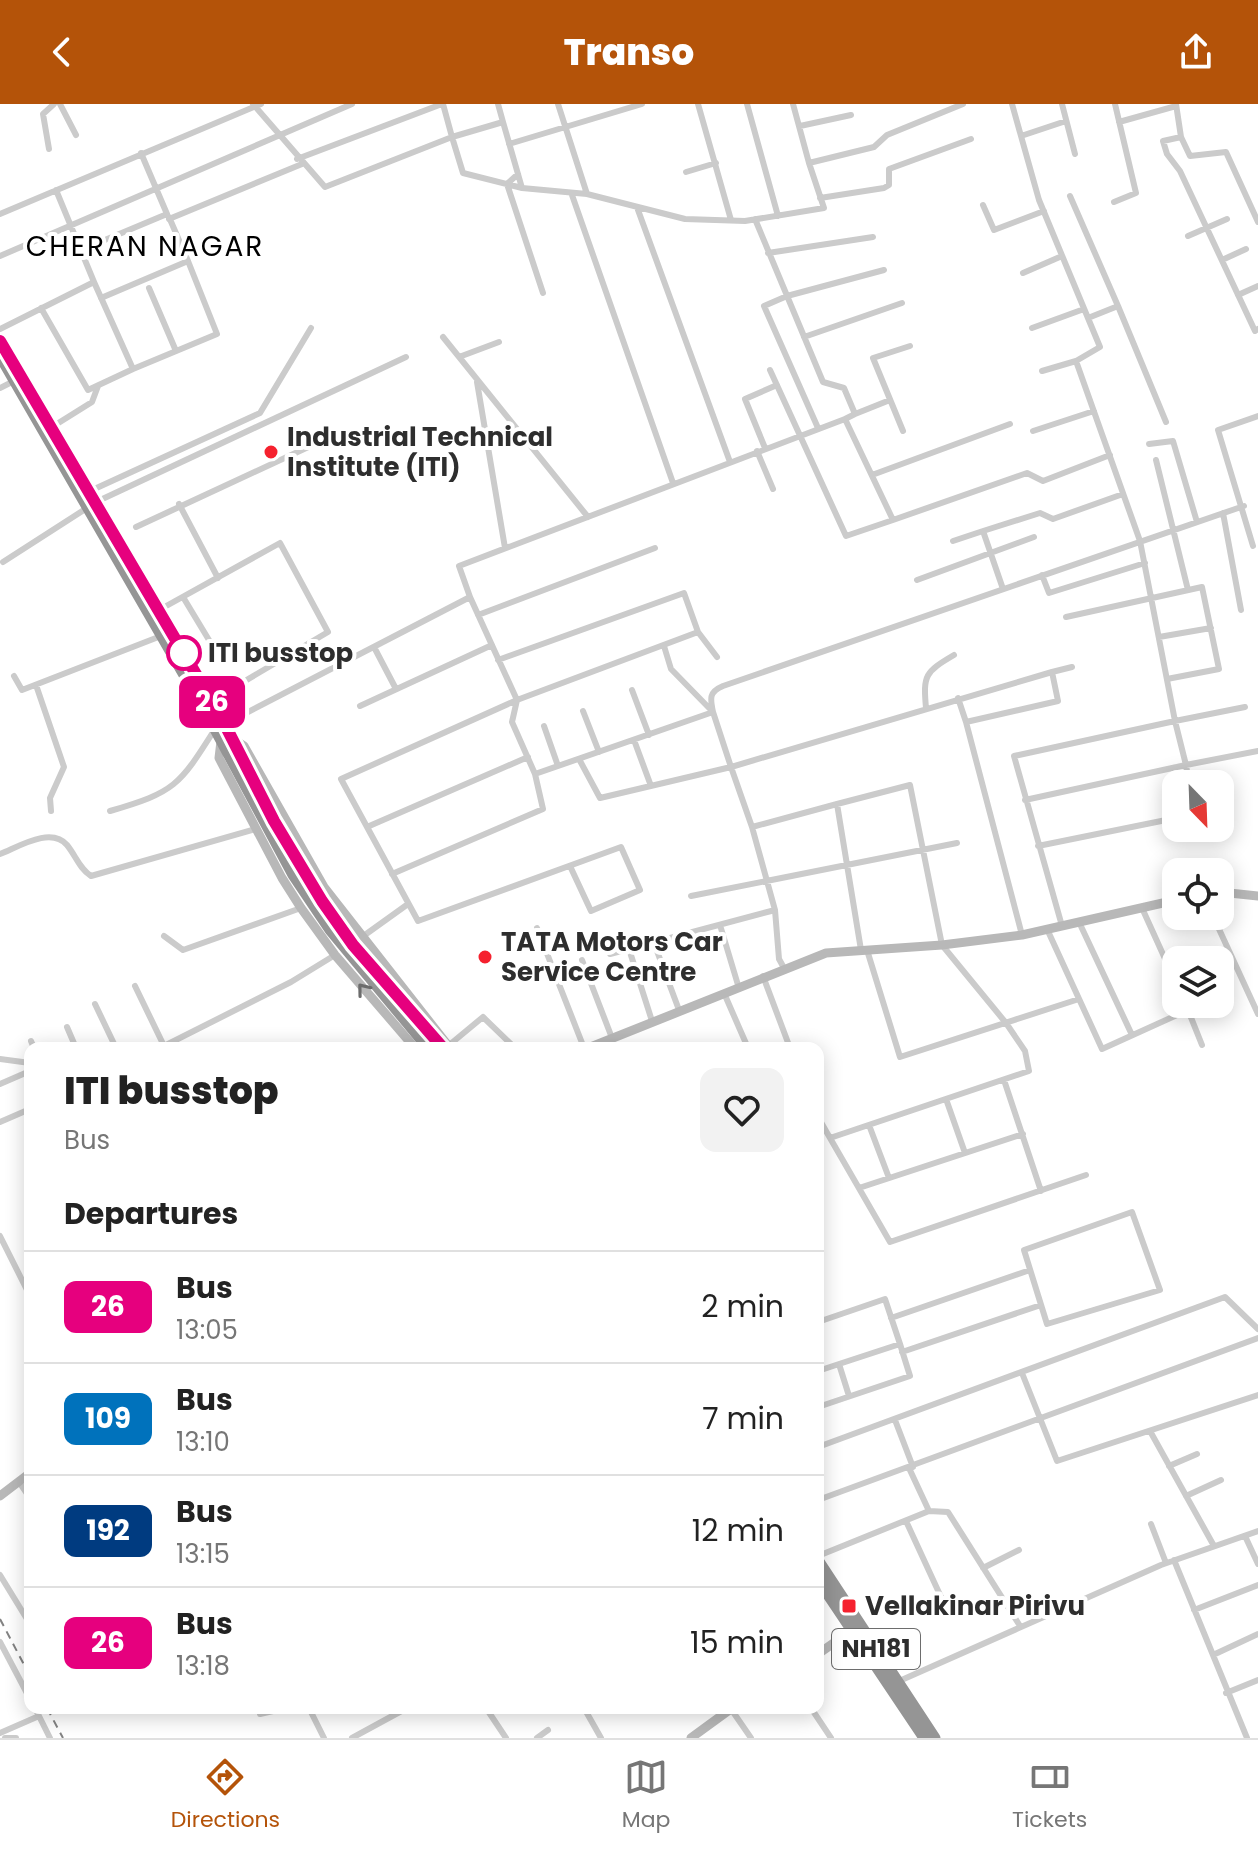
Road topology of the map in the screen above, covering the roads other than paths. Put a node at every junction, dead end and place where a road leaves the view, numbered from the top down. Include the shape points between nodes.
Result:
1 (57, 104) edge
2 (352, 104) edge
3 (443, 104) edge
4 (498, 104) edge
5 (558, 104) edge
6 (642, 104) edge
7 (698, 104) edge
8 (747, 104) edge
9 (793, 104) edge
10 (963, 104) edge
11 (1012, 104) edge
12 (1062, 104) edge
13 (1115, 104) edge
14 (256, 105) edge
15 (1176, 105) edge
16 (851, 115) dead end
17 (1066, 121) junction
18 (503, 122) junction
19 (1119, 122) junction
20 (800, 126) junction
21 (565, 128) junction
22 (76, 135) dead end
23 (278, 135) junction
24 (1021, 136) junction
25 (452, 137) junction
26 (1181, 137) junction
27 (971, 139) dead end
28 (509, 144) junction
29 (49, 149) dead end
30 (141, 153) junction
31 (1075, 154) dead end
32 (299, 161) junction
33 (716, 163) junction
34 (809, 163) junction
35 (686, 172) dead end
36 (518, 174) junction
37 (507, 184) junction
38 (156, 188) junction
39 (522, 188) junction
40 (56, 190) junction
41 (579, 195) junction
42 (1070, 196) dead end
43 (820, 198) junction
44 (1114, 202) dead end
45 (983, 205) dead end
46 (638, 210) junction
47 (1044, 211) junction
48 (0, 214) edge
49 (168, 216) junction
50 (778, 216) junction
51 (755, 219) junction
52 (1227, 219) dead end
53 (731, 220) junction
54 (1258, 222) edge
55 (71, 225) junction
56 (1207, 228) junction
57 (1188, 236) dead end
58 (873, 237) dead end
59 (1246, 249) dead end
60 (81, 250) junction
61 (768, 253) junction
62 (0, 256) edge
63 (1062, 256) junction
64 (1222, 260) junction
65 (188, 261) junction
66 (884, 270) dead end
67 (1023, 273) dead end
68 (94, 282) junction
69 (1258, 286) edge
70 (149, 288) dead end
71 (543, 293) dead end
72 (1238, 295) junction
73 (787, 296) junction
74 (101, 298) junction
75 (902, 303) dead end
76 (1118, 306) junction
77 (41, 308) junction
78 (1084, 309) junction
79 (1088, 318) junction
80 (311, 328) dead end
81 (1032, 328) dead end
82 (0, 329) edge
83 (1258, 329) edge
84 (443, 337) dead end
85 (804, 337) junction
86 (0, 341) edge
87 (499, 342) dead end
88 (910, 346) dead end
89 (176, 351) junction
90 (0, 356) edge
91 (406, 357) dead end
92 (459, 357) junction
93 (1076, 361) junction
94 (133, 369) junction
95 (770, 370) dead end
96 (1042, 371) dead end
97 (477, 379) junction
98 (14, 381) junction
99 (777, 385) junction
100 (98, 386) junction
101 (0, 388) edge
102 (890, 400) junction
103 (1094, 411) junction
104 (855, 414) junction
105 (1258, 416) edge
106 (845, 419) junction
107 (1166, 422) dead end
108 (1010, 424) dead end
109 (52, 427) junction
110 (818, 428) junction
111 (903, 431) dead end
112 (1033, 431) dead end
113 (798, 436) junction
114 (317, 443) dead end
115 (1149, 444) dead end
116 (765, 448) junction
117 (757, 451) junction
118 (1110, 455) junction
119 (1156, 460) dead end
120 (730, 462) junction
121 (872, 475) junction
122 (673, 483) junction
123 (773, 489) dead end
124 (1123, 494) junction
125 (91, 500) junction
126 (179, 504) junction
127 (1244, 506) junction
128 (1223, 513) junction
129 (588, 517) junction
130 (893, 520) junction
131 (1197, 522) junction
132 (136, 527) dead end
133 (1174, 530) junction
134 (983, 531) junction
135 (1034, 537) dead end
136 (953, 541) dead end
137 (1140, 541) junction
138 (1253, 546) dead end
139 (505, 548) junction
140 (655, 548) dead end
141 (991, 553) junction
142 (3, 562) dead end
143 (1145, 563) junction
144 (1042, 575) junction
145 (218, 578) junction
146 (917, 580) dead end
147 (1003, 589) junction
148 (1188, 590) junction
149 (183, 597) junction
150 (470, 597) junction
151 (1152, 597) junction
152 (159, 610) junction
153 (1241, 610) dead end
154 (478, 615) junction
155 (1066, 617) dead end
156 (1211, 628) junction
157 (698, 632) junction
158 (161, 636) junction
159 (1159, 637) junction
160 (492, 645) junction
161 (664, 646) junction
162 (374, 647) junction
163 (215, 650) dead end
164 (954, 655) dead end
165 (717, 657) dead end
166 (498, 660) junction
167 (1072, 667) dead end
168 (1052, 672) junction
169 (14, 676) dead end
170 (1167, 679) junction
171 (36, 685) junction
172 (396, 689) junction
173 (632, 690) dead end
174 (958, 698) junction
175 (517, 700) junction
176 (211, 701) junction
177 (360, 706) dead end
178 (1245, 707) dead end
179 (926, 708) junction
180 (583, 711) dead end
181 (713, 712) junction
182 (1175, 721) junction
183 (966, 722) junction
184 (544, 726) dead end
185 (223, 733) junction
186 (649, 735) junction
187 (634, 740) junction
188 (1258, 751) edge
189 (599, 752) junction
190 (528, 757) junction
191 (579, 759) junction
192 (1186, 765) junction
193 (558, 766) junction
194 (731, 767) junction
195 (1187, 770) edge
196 (535, 774) junction
197 (651, 786) junction
198 (1025, 800) junction
199 (837, 804) junction
200 (51, 811) dead end
201 (110, 811) dead end
202 (1162, 821) edge
203 (367, 827) junction
204 (752, 827) junction
205 (256, 829) junction
206 (957, 843) dead end
207 (1038, 846) junction
208 (923, 850) junction
209 (0, 854) edge
210 (847, 864) junction
211 (570, 866) junction
212 (392, 874) junction
213 (765, 883) junction
214 (1234, 893) edge
215 (691, 896) dead end
216 (1258, 896) edge
217 (1162, 903) edge
218 (408, 904) junction
219 (301, 908) junction
220 (1142, 908) junction
221 (775, 910) junction
222 (1079, 922) junction
223 (720, 925) junction
224 (1062, 926) junction
225 (334, 927) junction
226 (537, 928) dead end
227 (1047, 929) junction
228 (1219, 930) edge
229 (1022, 935) junction
230 (164, 936) dead end
231 (361, 937) junction
232 (654, 943) junction
233 (942, 945) junction
234 (629, 949) junction
235 (864, 950) junction
236 (1162, 952) edge
237 (610, 954) dead end
238 (335, 955) junction
239 (582, 960) dead end
240 (784, 968) junction
241 (763, 976) junction
242 (738, 985) junction
243 (135, 986) dead end
244 (723, 991) junction
245 (1079, 999) junction
246 (95, 1004) dead end
247 (679, 1010) junction
248 (1258, 1014) edge
249 (1165, 1018) edge
250 (1191, 1018) edge
251 (1028, 1020) dead end
252 (652, 1021) junction
253 (1006, 1023) junction
254 (67, 1027) dead end
255 (1132, 1035) junction
256 (612, 1038) junction
257 (73, 1042) edge
258 (113, 1042) edge
259 (161, 1042) edge
260 (173, 1042) edge
261 (410, 1042) edge
262 (423, 1042) edge
263 (442, 1042) edge
264 (443, 1042) edge
265 (453, 1042) edge
266 (509, 1042) edge
267 (584, 1042) edge
268 (602, 1042) edge
269 (745, 1042) edge
270 (788, 1042) edge
271 (1202, 1045) dead end
272 (0, 1059) edge
273 (24, 1062) edge
274 (24, 1074) edge
275 (1004, 1080) junction
276 (0, 1084) edge
277 (946, 1099) junction
278 (24, 1112) edge
279 (0, 1122) edge
280 (869, 1125) junction
281 (824, 1128) edge
282 (1023, 1134) junction
283 (830, 1138) junction
284 (965, 1153) junction
285 (1086, 1175) dead end
286 (889, 1178) junction
287 (859, 1188) junction
288 (1041, 1191) junction
289 (0, 1236) edge
290 (1030, 1270) junction
291 (24, 1284) edge
292 (1041, 1305) junction
293 (891, 1318) junction
294 (824, 1320) edge
295 (1258, 1329) edge
296 (1258, 1338) edge
297 (900, 1344) junction
298 (902, 1352) junction
299 (839, 1364) junction
300 (824, 1369) edge
301 (1022, 1373) junction
302 (1258, 1395) edge
303 (849, 1396) junction
304 (824, 1405) edge
305 (1040, 1419) junction
306 (895, 1420) junction
307 (1150, 1431) junction
308 (824, 1445) edge
309 (1197, 1454) dead end
310 (1169, 1466) junction
311 (911, 1468) junction
312 (24, 1478) edge
313 (1221, 1480) dead end
314 (19, 1482) junction
315 (24, 1489) edge
316 (0, 1496) edge
317 (1186, 1496) junction
318 (824, 1498) edge
319 (929, 1511) junction
320 (906, 1521) junction
321 (1151, 1524) dead end
322 (1258, 1531) edge
323 (1245, 1536) junction
324 (1214, 1546) junction
325 (1019, 1550) dead end
326 (824, 1555) edge
327 (1174, 1560) junction
328 (1166, 1563) junction
329 (1258, 1564) edge
330 (983, 1568) junction
331 (824, 1569) edge
332 (0, 1575) edge
333 (1258, 1585) edge
334 (824, 1588) edge
335 (941, 1597) dead end
336 (1194, 1610) junction
337 (24, 1614) edge
338 (1020, 1626) junction
339 (856, 1628) junction
340 (1258, 1634) edge
341 (0, 1642) edge
342 (824, 1650) edge
343 (1213, 1655) junction
344 (1258, 1680) edge
345 (897, 1682) junction
346 (24, 1688) edge
347 (1226, 1693) junction
348 (312, 1714) edge
349 (396, 1714) edge
350 (490, 1714) edge
351 (587, 1714) edge
352 (723, 1714) edge
353 (735, 1714) edge
354 (815, 1714) edge
355 (39, 1716) joint
356 (548, 1730) dead end
357 (0, 1733) edge
358 (5, 1738) edge
359 (16, 1738) edge
360 (50, 1738) edge
361 (324, 1738) edge
362 (352, 1738) edge
363 (506, 1738) edge
364 (537, 1738) edge
365 (601, 1738) edge
366 (691, 1738) edge
367 (751, 1738) edge
368 (831, 1738) edge
369 (924, 1738) edge
370 (935, 1738) edge
371 (1247, 1738) edge

1 - 22 street
1 - 29 street via 43,114
2 - 23 street
3 - 25 street
3 - 32 street
4 - 18 street
5 - 21 street
6 - 21 street
7 - 33 street
8 - 50 street
9 - 20 street
10 - 34 street via 887,135 874,147
11 - 24 street
12 - 17 street
13 - 19 street
14 - 23 street
14 - 30 street
15 - 19 street
15 - 26 street
16 - 20 street
17 - 24 street
17 - 31 street
18 - 25 street
18 - 28 street
19 - 44 street via 1136,193
20 - 34 street
21 - 28 street
21 - 41 street
23 - 32 street
23 - 38 street
24 - 47 street
25 - 32 street via 325,187
25 - 37 street via 463,173
26 - 54 street via 1190,156 1226,152
26 - 56 street via 1163,141
27 - 43 street via 889,169 889,185 884,188
28 - 36 street
30 - 38 street
30 - 40 street
32 - 49 street
33 - 35 street
33 - 53 street
34 - 43 street
36 - 37 street
36 - 39 street
37 - 39 street
37 - 71 street
38 - 49 street
38 - 55 street
39 - 41 street
40 - 48 street
40 - 55 street
41 - 46 street
41 - 122 street via 575,205
42 - 76 street
43 - 50 street via 824,208
45 - 47 street via 994,230
46 - 53 street
46 - 120 street
47 - 63 street
49 - 60 street
49 - 65 street
50 - 51 street
51 - 53 street
51 - 61 street
52 - 56 street
55 - 60 street
55 - 62 street
56 - 57 street
56 - 64 street
58 - 61 street
59 - 64 street
60 - 68 street
61 - 73 street
63 - 67 street
63 - 78 street
64 - 72 street
65 - 74 street
65 - 89 street via 217,334
66 - 73 street
68 - 74 street
68 - 77 street
69 - 72 street
70 - 89 street
72 - 83 street
73 - 85 street
73 - 110 street via 764,306
74 - 94 street
75 - 85 street
76 - 79 street
76 - 107 street
77 - 82 street
77 - 100 street via 88,390
78 - 79 street
78 - 81 street
79 - 93 street via 1100,347
80 - 125 street via 260,413
84 - 92 street
85 - 104 street via 823,382 844,388
86 - 109 highway
87 - 92 street
88 - 102 street via 873,358
89 - 94 street
90 - 98 highway
91 - 125 street
92 - 97 street
93 - 96 street
93 - 103 street
94 - 100 street
95 - 99 street
97 - 129 street
97 - 139 street
98 - 101 street
98 - 125 highway
99 - 113 street
99 - 116 street via 745,399
100 - 109 street via 92,402
102 - 104 street
102 - 111 street
103 - 112 street
103 - 118 street
104 - 106 street
105 - 127 street via 1218,430
106 - 110 street
106 - 121 street
108 - 121 street
109 - 125 highway
110 - 113 street
113 - 116 street
113 - 130 street via 846,536
114 - 126 street
115 - 131 street via 1173,441
116 - 117 street
117 - 120 street
117 - 123 street
118 - 124 street
118 - 130 street via 1043,481 1027,473
119 - 133 street
120 - 122 street
121 - 130 street
122 - 129 street
124 - 134 street via 1053,519 1040,513
124 - 137 street
125 - 142 street
125 - 152 highway
125 - 158 highway
126 - 132 street
126 - 145 street
127 - 128 street
127 - 138 street
128 - 131 street
128 - 153 street
129 - 139 street
131 - 133 street
133 - 137 street
133 - 148 street
134 - 136 street
134 - 141 street
135 - 141 street
137 - 143 street
137 - 144 street
139 - 150 street via 459,566
140 - 154 street
141 - 146 street
141 - 147 street
143 - 144 street via 1049,593
143 - 151 street
144 - 147 street
145 - 149 street
145 - 176 street via 280,543 328,632
147 - 181 street via 713,690
148 - 151 street
148 - 156 street via 1202,587
149 - 152 street
149 - 163 street
150 - 154 street
150 - 162 street
151 - 155 street
151 - 159 street
152 - 176 highway
154 - 160 street
156 - 159 street
156 - 170 street via 1219,669
157 - 161 street
157 - 165 street
157 - 166 street via 684,593
158 - 171 street
158 - 185 highway
159 - 170 street
160 - 166 street
160 - 172 street
161 - 175 street
161 - 181 street via 671,669
162 - 172 street
162 - 185 street
164 - 179 street via 931,669 924,682
166 - 175 street
167 - 168 street
168 - 174 street
168 - 183 street via 1058,701
169 - 171 street via 22,690
170 - 182 street
171 - 200 street via 64,767 50,798
172 - 177 street
173 - 186 street
174 - 179 street
174 - 183 street
175 - 190 street via 512,722
175 - 203 street via 341,779
176 - 185 highway
178 - 182 street
179 - 194 street
180 - 189 street
181 - 186 street
181 - 194 street
182 - 192 street
182 - 198 street via 1014,756
183 - 229 street
184 - 193 street
185 - 201 street via 184,778 151,799
185 - 205 street via 219,758
185 - 225 highway via 293,875
185 - 231 street via 244,746 324,887
186 - 187 street
187 - 189 street
187 - 197 street
188 - 192 street
189 - 191 street
190 - 196 street
190 - 203 street
191 - 193 street
191 - 197 street via 600,798
192 - 195 street
192 - 198 street
193 - 196 street
194 - 197 street
194 - 204 street
196 - 212 street via 543,809
198 - 207 street
199 - 204 street
199 - 208 street via 910,785
199 - 210 street
202 - 207 street
203 - 212 street
204 - 213 street
205 - 209 street via 91,876 65,842 53,837
205 - 219 street
206 - 208 street
207 - 224 street
208 - 210 street
208 - 233 street
210 - 213 street
210 - 235 street
211 - 211 street via 621,847 640,890 591,911
211 - 218 street via 418,921
212 - 218 street
213 - 215 street
213 - 221 street
214 - 216 street
217 - 220 street
218 - 231 street
219 - 230 street via 183,950
219 - 238 street
220 - 222 street
220 - 236 street
221 - 223 street
221 - 240 street
222 - 224 street
222 - 255 street
223 - 232 street
223 - 242 street
224 - 227 street
225 - 262 highway
225 - 263 highway
226 - 267 street
227 - 229 street
227 - 245 street
228 - 248 street
229 - 233 street
231 - 264 street
232 - 234 street
232 - 247 street
233 - 235 street
233 - 253 street
234 - 237 street
234 - 252 street
235 - 240 street via 826,953
235 - 253 street via 900,1057
238 - 260 street
261 -> 238 street
239 - 256 street
240 - 241 street
241 - 242 street
241 - 270 street
242 - 244 street
243 - 259 street
244 - 247 street
244 - 269 street
245 - 253 street
245 - 255 street via 1102,1049
246 - 258 street
247 - 252 street
249 - 255 street
250 - 271 street
251 - 253 street
252 - 256 street
253 - 275 street via 1025,1051 1029,1071
254 - 257 street
256 - 268 street
265 - 266 street via 483,1017
272 - 273 street
274 - 276 street
275 - 277 street
275 - 282 street
277 - 280 street
277 - 284 street
278 - 279 street
280 - 283 street
280 - 286 street
281 - 283 street
282 - 284 street
282 - 288 street
283 - 287 street
284 - 286 street
285 - 288 street
286 - 287 street
287 - 288 street via 890,1242
289 - 291 street
290 - 292 street
290 - 292 street via 1024,1250 1132,1212 1160,1290 1047,1324
290 - 293 street
292 - 298 street
293 - 294 street via 885,1299
293 - 297 street
295 - 301 street via 1225,1297
296 - 305 street
297 - 298 street
297 - 299 street
298 - 303 street via 910,1376
299 - 300 street
299 - 303 street
301 - 305 street
301 - 306 street
302 - 307 street
303 - 304 street
305 - 307 street via 1057,1461
305 - 311 street
306 - 308 street
306 - 311 street
307 - 310 street
309 - 310 street
310 - 317 street
311 - 318 street
311 - 319 street
312 - 314 street
313 - 317 street
314 - 315 street
314 - 316 street
317 - 324 street
319 - 320 street
319 - 330 street via 948,1512
320 - 326 street
320 - 335 street
321 - 328 street
322 - 323 street
323 - 324 street
323 - 329 street
324 - 327 street
325 - 330 street
327 - 328 street
327 - 336 street
328 - 338 street
330 - 338 street
331 - 339 highway, NH181
332 - 337 street
333 - 336 street
334 - 339 highway, NH181
336 - 343 street
338 - 345 street
339 - 342 street
339 - 345 highway, NH181
339 - 369 highway, NH181
340 - 343 street
341 - 346 street
343 - 347 street
344 - 347 street
345 - 370 highway, NH181
347 - 371 street
348 - 361 street
349 - 362 street
350 - 363 street
351 - 365 street
352 - 366 street
353 - 367 street
354 - 368 street
355 - 357 street
355 - 360 street
356 - 364 street
358 - 359 street

